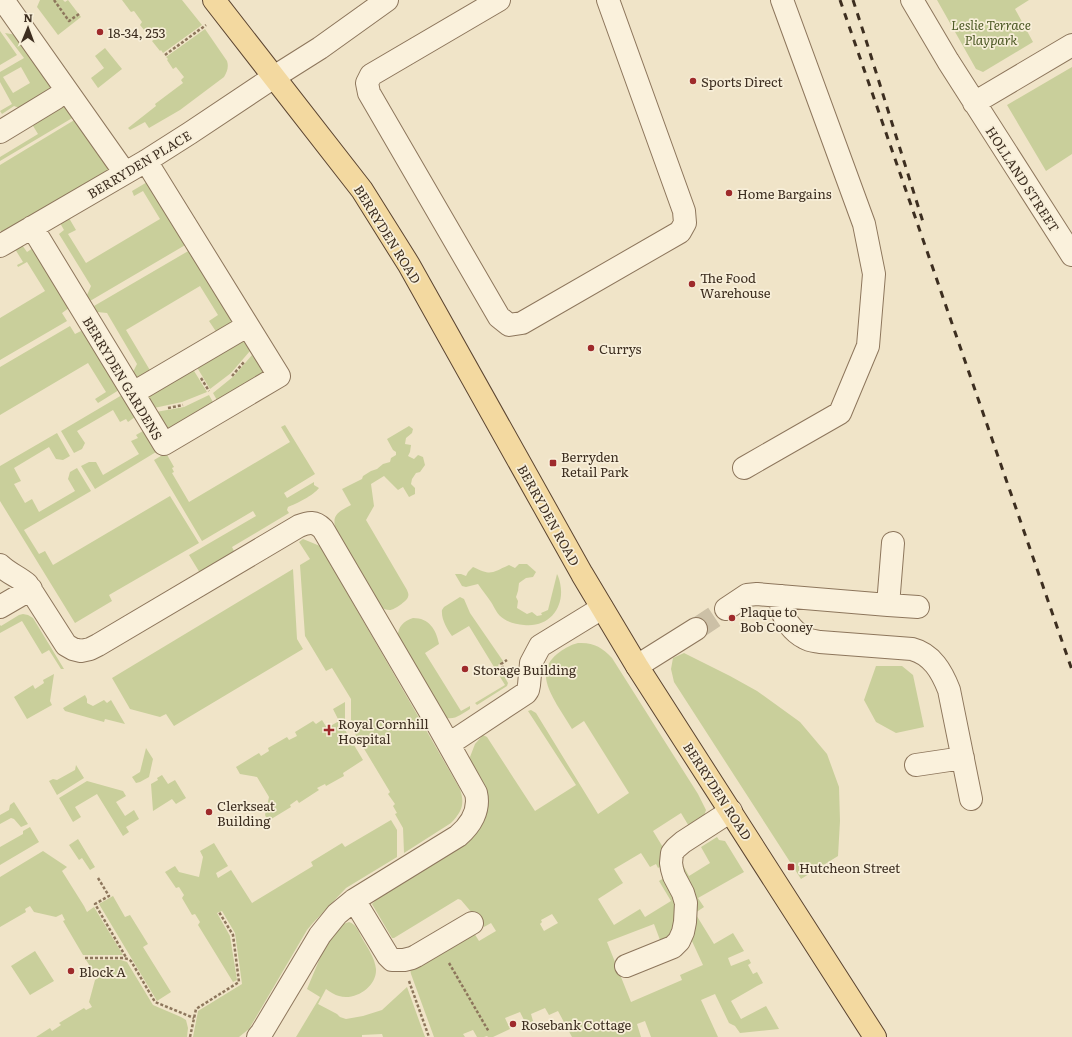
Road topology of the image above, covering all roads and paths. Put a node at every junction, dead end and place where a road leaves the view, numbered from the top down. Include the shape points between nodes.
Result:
1 (3, 0) edge
2 (54, 0) edge
3 (214, 0) edge
4 (387, 0) edge
5 (499, 0) edge
6 (608, 0) edge
7 (782, 0) edge
8 (912, 0) edge
9 (79, 14) dead end
10 (206, 25) dead end
11 (1072, 45) edge
12 (165, 55) dead end
13 (274, 77) junction
14 (66, 90) junction
15 (974, 103) junction
16 (0, 132) edge
17 (146, 161) junction
18 (125, 173) junction
19 (32, 227) junction
20 (0, 246) edge
21 (1072, 255) edge
22 (247, 326) junction
23 (258, 344) junction
24 (190, 359) junction
25 (228, 379) dead end
26 (213, 390) dead end
27 (210, 392) junction
28 (132, 393) junction
29 (206, 395) dead end
30 (189, 402) dead end
31 (144, 412) junction
32 (744, 468) dead end
33 (893, 543) dead end
34 (0, 565) edge
35 (31, 589) junction
36 (782, 596) junction
37 (888, 604) junction
38 (0, 607) edge
39 (918, 607) dead end
40 (602, 608) junction
41 (726, 609) tunnel mouth
42 (696, 629) tunnel mouth
43 (509, 659) dead end
44 (637, 666) junction
45 (508, 675) dead end
46 (449, 744) junction
47 (963, 758) junction
48 (916, 765) dead end
49 (971, 799) dead end
50 (731, 811) junction
51 (98, 878) dead end
52 (354, 900) junction
53 (219, 912) dead end
54 (472, 923) dead end
55 (437, 944) junction
56 (85, 958) dead end
57 (128, 959) junction
58 (404, 960) junction
59 (626, 966) dead end
60 (194, 1018) junction
61 (489, 1032) dead end
62 (190, 1037) edge
63 (258, 1037) edge
64 (429, 1037) edge
65 (876, 1037) edge

1 - 14 street
2 - 9 path via 69,21
3 - 13 main road, BERRYDEN ROAD
4 - 13 street, BERRYDEN PLACE
5 - 6 street via 371,75 367,83 369,93 499,317 509,325 522,323 680,232 685,223 684,211
7 - 32 street via 864,224 874,274 868,346 840,413
8 - 15 street, HOLLAND STREET
10 - 12 path
11 - 15 street
13 - 17 street, BERRYDEN PLACE
13 - 40 main road, BERRYDEN ROAD via 362,190 390,232
14 - 16 street
14 - 18 street
15 - 21 street, HOLLAND STREET
17 - 18 street, BERRYDEN PLACE
17 - 22 street, BERRYDEN GARDENS
18 - 19 street, BERRYDEN PLACE
19 - 20 street, BERRYDEN PLACE
19 - 28 street, BERRYDEN GARDENS
22 - 23 street, BERRYDEN GARDENS
22 - 24 street
23 - 25 path
23 - 31 street, BERRYDEN GARDENS via 279,376 164,444
24 - 27 path
24 - 28 street
26 - 27 path
27 - 29 path
28 - 31 street, BERRYDEN GARDENS
30 - 31 path
33 - 37 street
34 - 35 street
35 - 38 street
35 - 46 street via 63,642 77,651 87,651 299,526 309,522 316,523 323,529
36 - 37 street
36 - 41 street via 747,595
36 - 47 street via 780,604 784,616 804,638 820,642 912,649 931,659 949,690
37 - 39 street
40 - 44 main road, BERRYDEN ROAD
40 - 46 street via 540,646 531,663 526,693
42 - 44 street
43 - 45 path via 501,664
44 - 50 main road, BERRYDEN ROAD
46 - 52 street via 476,793 473,819 458,836
47 - 48 street
47 - 49 street
50 - 59 street via 683,842 672,853 672,869 686,903 685,922 679,941 673,947
50 - 65 main road, BERRYDEN ROAD
51 - 57 path via 109,896 95,904
52 - 58 street via 390,958
52 - 63 street via 337,914 320,934
53 - 60 path via 233,935 239,982 196,1008
54 - 55 street
55 - 58 street
55 - 61 path
56 - 57 path
57 - 60 path via 155,1002
58 - 64 path
60 - 62 path

